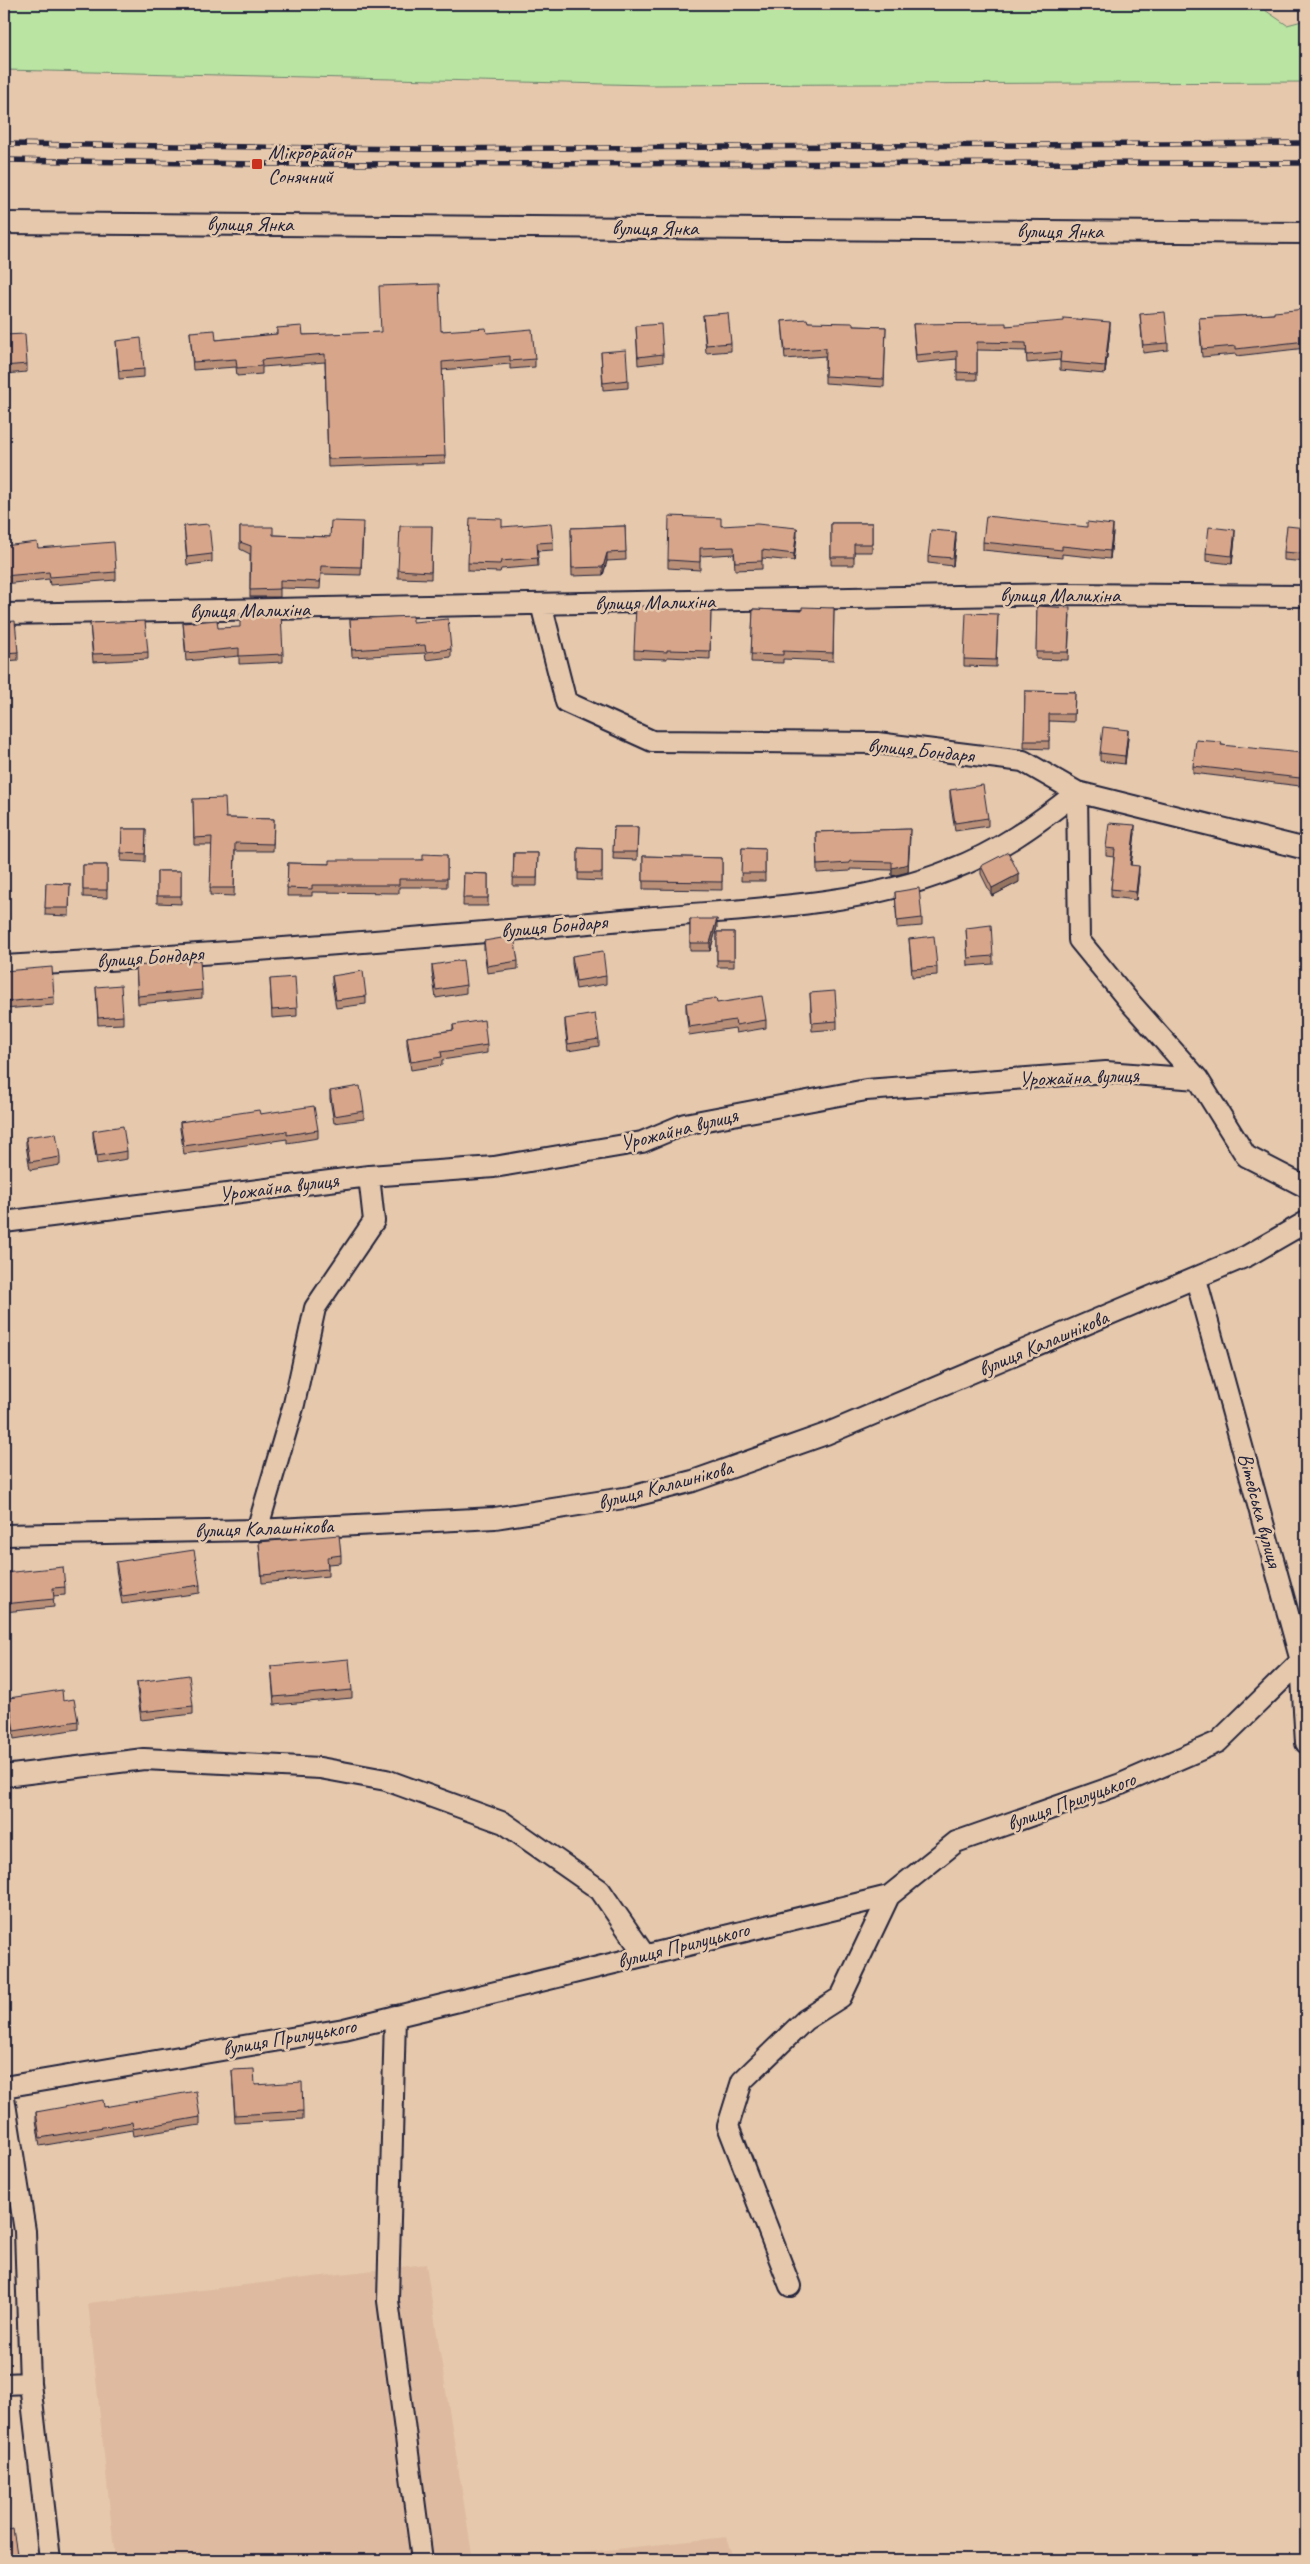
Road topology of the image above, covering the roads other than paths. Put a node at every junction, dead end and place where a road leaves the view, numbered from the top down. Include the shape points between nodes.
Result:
1 (4, 222) edge
2 (1306, 233) edge
3 (1306, 596) edge
4 (541, 604) junction
5 (4, 614) edge
6 (1077, 792) junction
7 (1306, 849) edge
8 (4, 966) edge
9 (1198, 1079) junction
10 (370, 1176) junction
11 (1306, 1187) edge
12 (4, 1222) edge
13 (1306, 1222) edge
14 (1196, 1279) junction
15 (257, 1530) junction
16 (4, 1535) edge
17 (1304, 1660) edge
18 (1306, 1744) edge
19 (4, 1776) edge
20 (889, 1896) junction
21 (644, 1954) junction
22 (395, 2016) junction
23 (4, 2087) edge
24 (4, 2097) edge
25 (790, 2286) dead end
26 (30, 2382) junction
27 (4, 2384) edge
28 (50, 2560) edge
29 (422, 2560) edge

1 - 2 street, вулиця Янка
3 - 4 street, вулиця Малихіна via 1065,594
4 - 5 street, вулиця Малихіна
4 - 6 street, вулиця Бондаря via 566,702 652,741 877,743 1023,760
6 - 7 street, вулиця Бондаря
6 - 8 street, вулиця Бондаря via 1040,822 998,849 949,871 870,894 474,934
6 - 9 street via 1079,940
9 - 10 street, Урожайна вулиця via 1106,1072 866,1090 685,1124 642,1142 494,1167
9 - 11 street via 1246,1156
10 - 12 street, Урожайна вулиця
10 - 15 street via 374,1221 315,1308 294,1404
13 - 14 street, вулиця Калашнікова via 1248,1256
14 - 15 street, вулиця Калашнікова via 826,1434 693,1482 630,1497 495,1518
14 - 17 street, Вітебська вулиця
15 - 16 street, вулиця Калашнікова
17 - 18 street, Вітебська вулиця
17 - 20 street, вулиця Прилуцького via 1218,1742 1121,1784 956,1842
19 - 21 street via 144,1759 320,1768 386,1780 504,1823 600,1890
20 - 21 street, вулиця Прилуцького
20 - 25 street via 841,1997 805,2020 742,2080 728,2126
21 - 22 street, вулиця Прилуцького
22 - 23 street, вулиця Прилуцького via 344,2029
22 - 29 street via 388,2301
24 - 26 street via 25,2231
26 - 27 street
26 - 28 street

